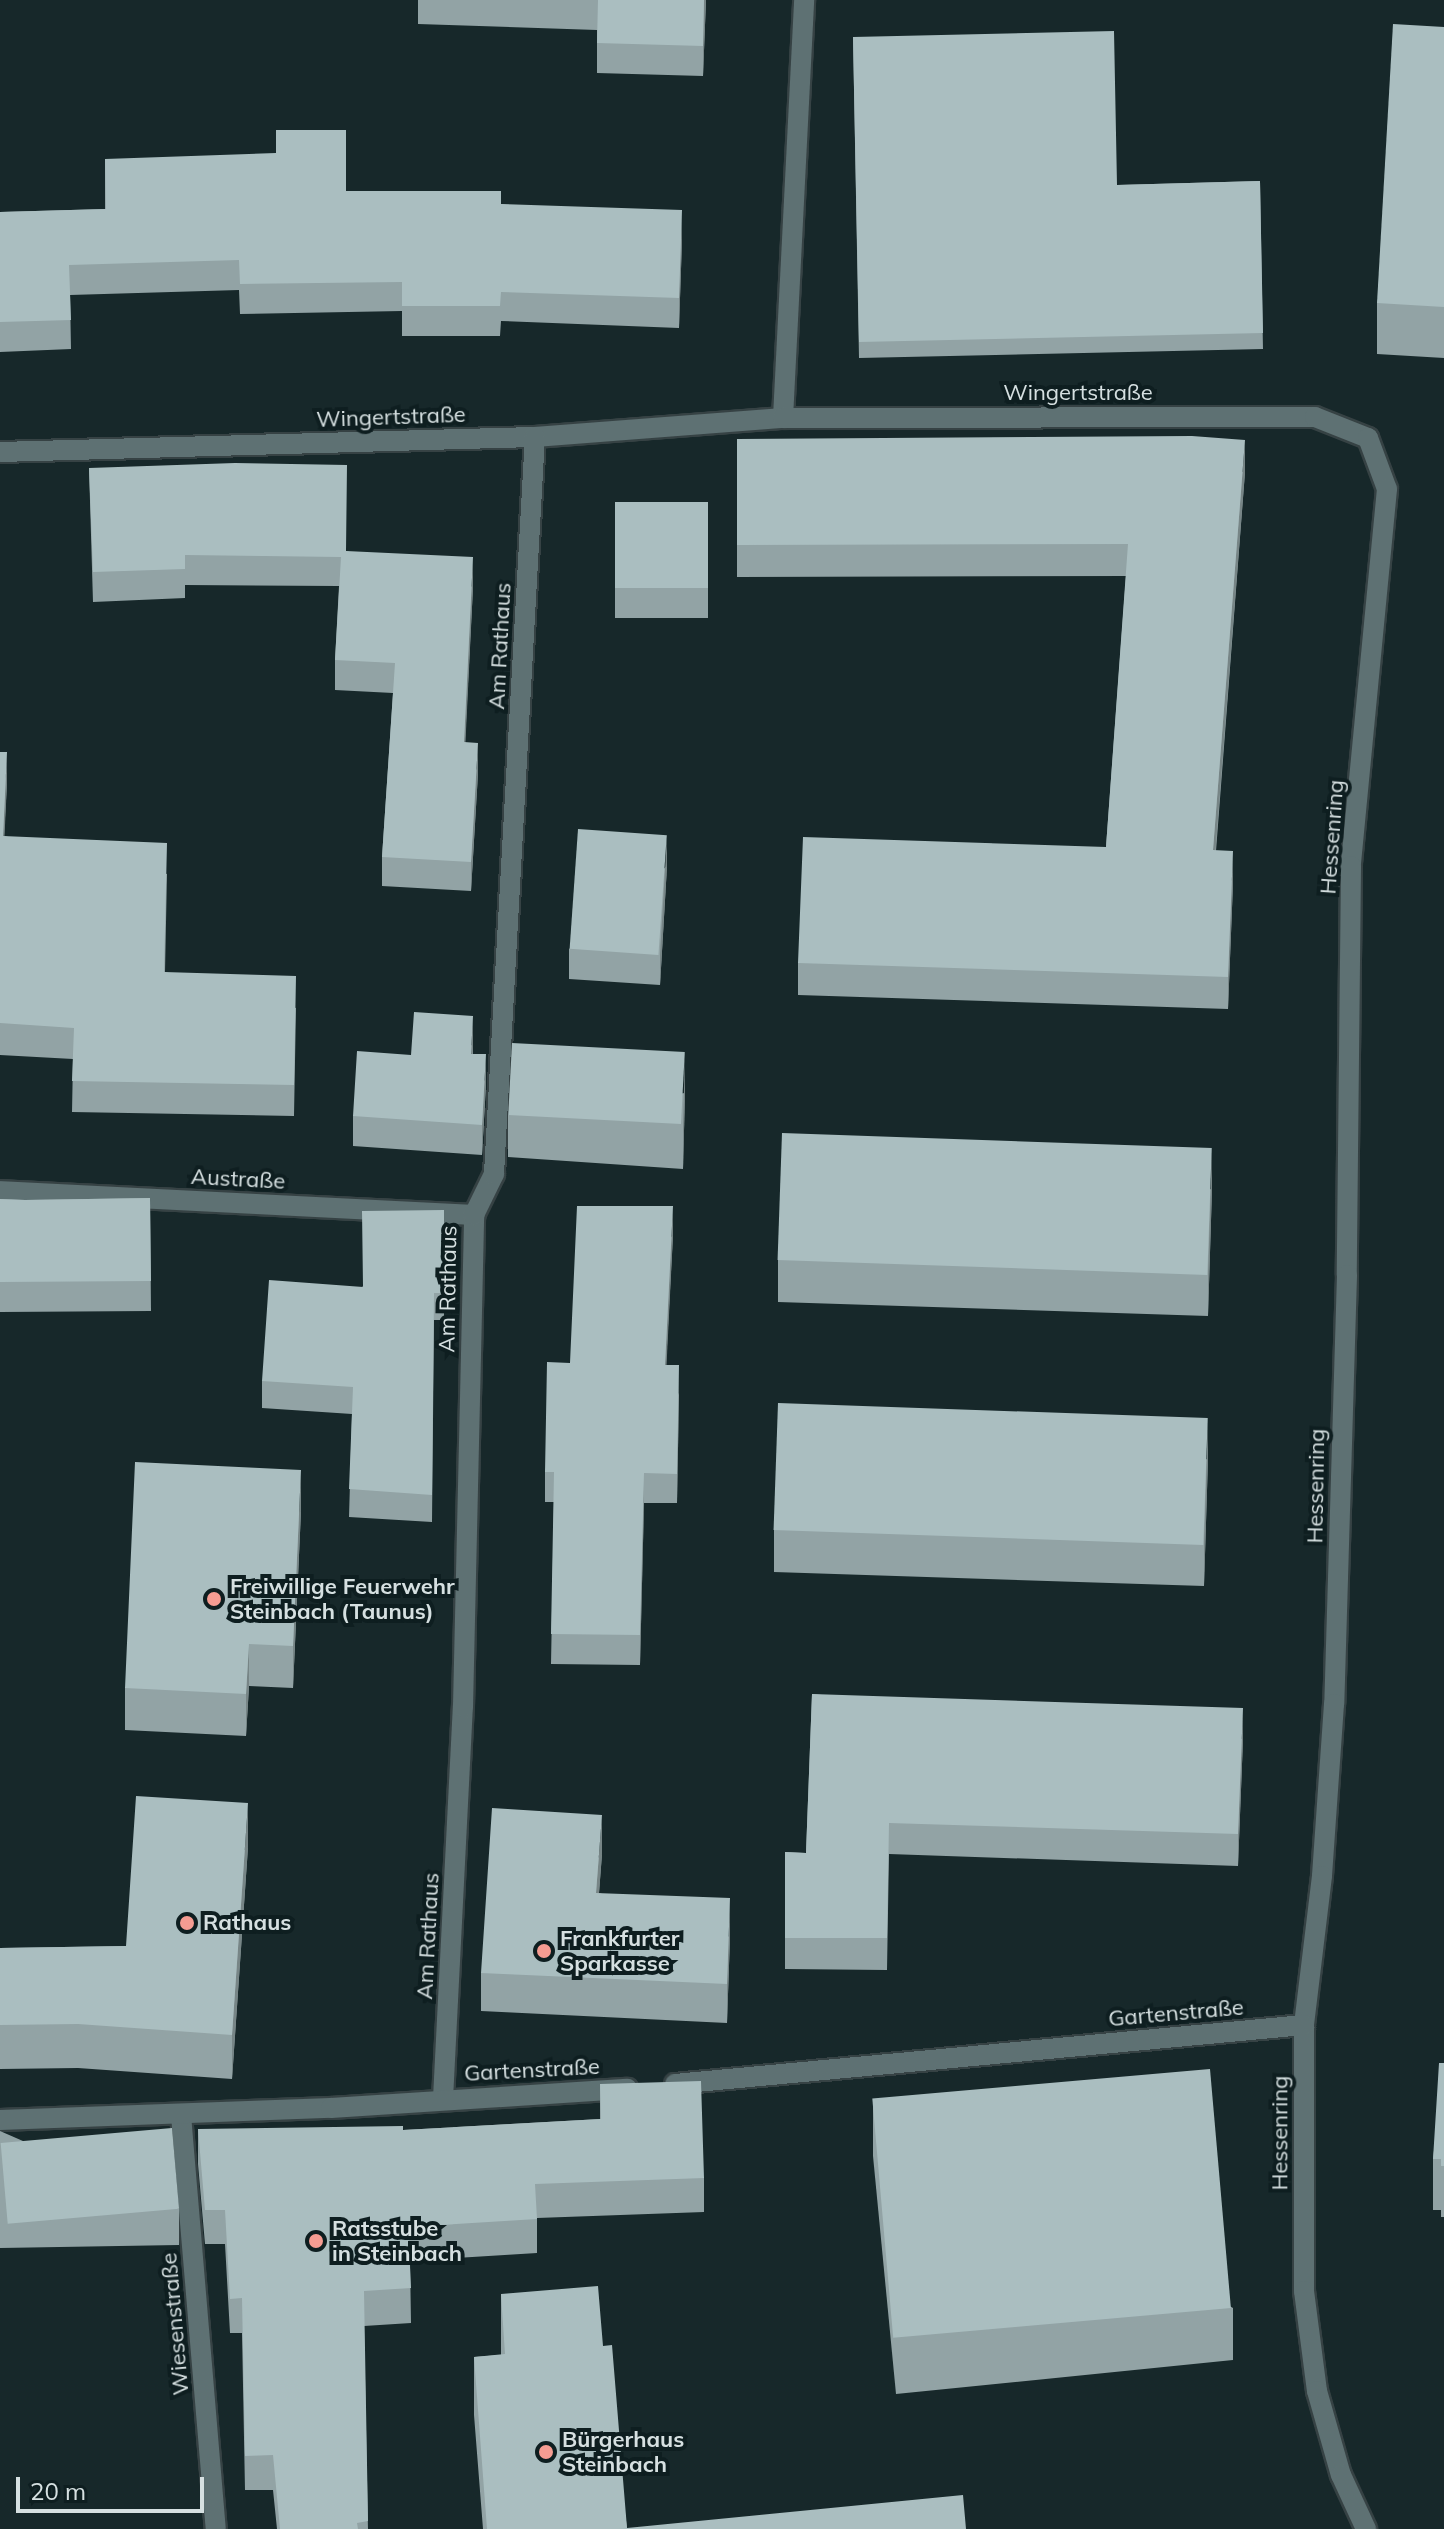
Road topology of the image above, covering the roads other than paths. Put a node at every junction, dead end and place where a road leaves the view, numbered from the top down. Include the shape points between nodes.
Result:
1 (804, 0) edge
2 (783, 418) junction
3 (535, 437) junction
4 (1368, 438) joint
5 (0, 452) edge
6 (0, 1191) edge
7 (474, 1215) junction
8 (1304, 2025) junction
9 (443, 2099) junction
10 (181, 2115) junction
11 (0, 2120) edge
12 (216, 2529) edge
13 (1366, 2529) edge

1 - 2 street
2 - 3 street, Wingertstraße
2 - 4 street, Wingertstraße via 1315,417
3 - 5 street, Wingertstraße
3 - 7 street, Am Rathaus via 494,1174
4 - 8 street, Hessenring via 1387,489 1351,866 1347,1275 1334,1690 1322,1876
6 - 7 street, Austraße
7 - 9 street, Am Rathaus via 463,1707
8 - 9 street, Gartenstraße via 639,2088
8 - 13 street, Hessenring via 1304,2291 1317,2391 1341,2475
9 - 10 street, Gartenstraße
10 - 11 street, Gartenstraße
10 - 12 street, Wiesenstraße

